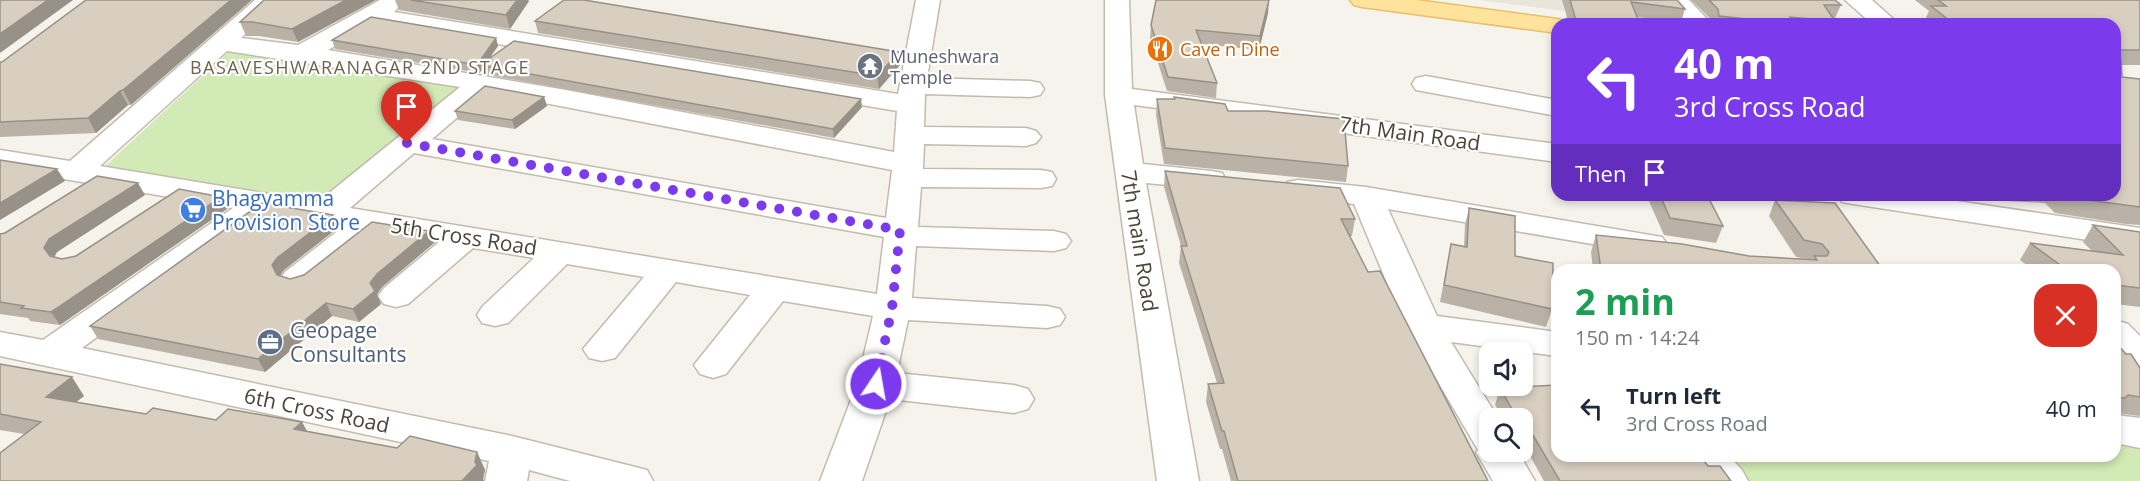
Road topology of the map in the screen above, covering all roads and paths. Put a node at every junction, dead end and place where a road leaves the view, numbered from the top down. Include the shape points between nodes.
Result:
1 (269, 0) edge
2 (397, 0) edge
3 (927, 0) edge
4 (1118, 0) edge
5 (1362, 0) edge
6 (1675, 0) edge
7 (1857, 0) edge
8 (371, 15) junction
9 (1694, 18) edge
10 (1880, 18) edge
11 (1551, 25) edge
12 (223, 43) junction
13 (303, 52) junction
14 (481, 83) junction
15 (1426, 84) dead end
16 (1030, 89) dead end
17 (1119, 95) junction
18 (1551, 107) edge
19 (908, 111) junction
20 (1026, 137) dead end
21 (407, 143) junction
22 (1551, 152) edge
23 (6, 164) edge
24 (1129, 172) junction
25 (89, 173) junction
26 (1041, 179) dead end
27 (1235, 183) edge
28 (1271, 186) edge
29 (181, 188) junction
30 (1366, 196) junction
31 (60, 200) edge
32 (1890, 201) edge
33 (262, 202) junction
34 (324, 213) junction
35 (141, 214) edge
36 (371, 221) junction
37 (900, 233) junction
38 (467, 236) junction
39 (1054, 241) dead end
40 (2135, 241) edge
41 (1684, 250) edge
42 (560, 252) junction
43 (668, 270) junction
44 (297, 279) edge
45 (775, 288) junction
46 (396, 296) dead end
47 (892, 308) junction
48 (495, 315) dead end
49 (1047, 316) dead end
50 (2121, 324) edge
51 (1423, 326) junction
52 (2140, 326) edge
53 (2121, 338) edge
54 (1551, 343) edge
55 (0, 344) edge
56 (602, 349) dead end
57 (49, 354) junction
58 (2140, 358) edge
59 (713, 365) dead end
60 (876, 384) junction
61 (1014, 399) dead end
62 (1479, 420) edge
63 (2121, 430) edge
64 (2140, 433) edge
65 (1503, 462) edge
66 (1710, 462) edge
67 (509, 466) edge
68 (632, 481) edge
69 (841, 481) edge
70 (1178, 481) edge
71 (1514, 481) edge
72 (1727, 481) edge

1 - 12 street
2 - 8 street
3 - 19 street
4 - 17 street, 7th main Road
5 - 11 main road
6 - 9 street
7 - 10 street
8 - 13 street
8 - 19 street
12 - 13 street
12 - 25 street
13 - 14 street
14 - 19 street
14 - 21 street
15 - 18 street
16 - 19 street
17 - 22 street, 7th Main Road
17 - 24 street, 7th main Road
19 - 20 street
19 - 26 street
19 - 37 street
21 - 34 street
21 - 37 street
23 - 25 street, 5th Cross Road
24 - 27 street
24 - 70 street, 7th main Road
25 - 29 street, 5th Cross Road
25 - 31 street
28 - 30 street
29 - 33 street, 5th Cross Road
29 - 35 street
30 - 41 street
30 - 51 street
32 - 40 street
33 - 34 street, 5th Cross Road
33 - 57 street
34 - 36 street, 5th Cross Road
36 - 38 street, 5th Cross Road
36 - 44 street
37 - 39 street
37 - 47 street
38 - 42 street, 5th Cross Road
38 - 46 street
42 - 43 street, 5th Cross Road
42 - 48 street
43 - 45 street, 5th Cross Road
43 - 56 street
45 - 47 street, 5th Cross Road
45 - 59 street
47 - 49 street, 5th Cross Road
47 - 60 street
50 - 52 street
51 - 54 street
51 - 62 street
53 - 58 street
55 - 57 street, 6th Cross Road
57 - 67 street, 6th Cross Road
60 - 61 street
60 - 69 street
63 - 64 street
65 - 71 street
66 - 72 street
67 - 68 street, 6th Cross Road

